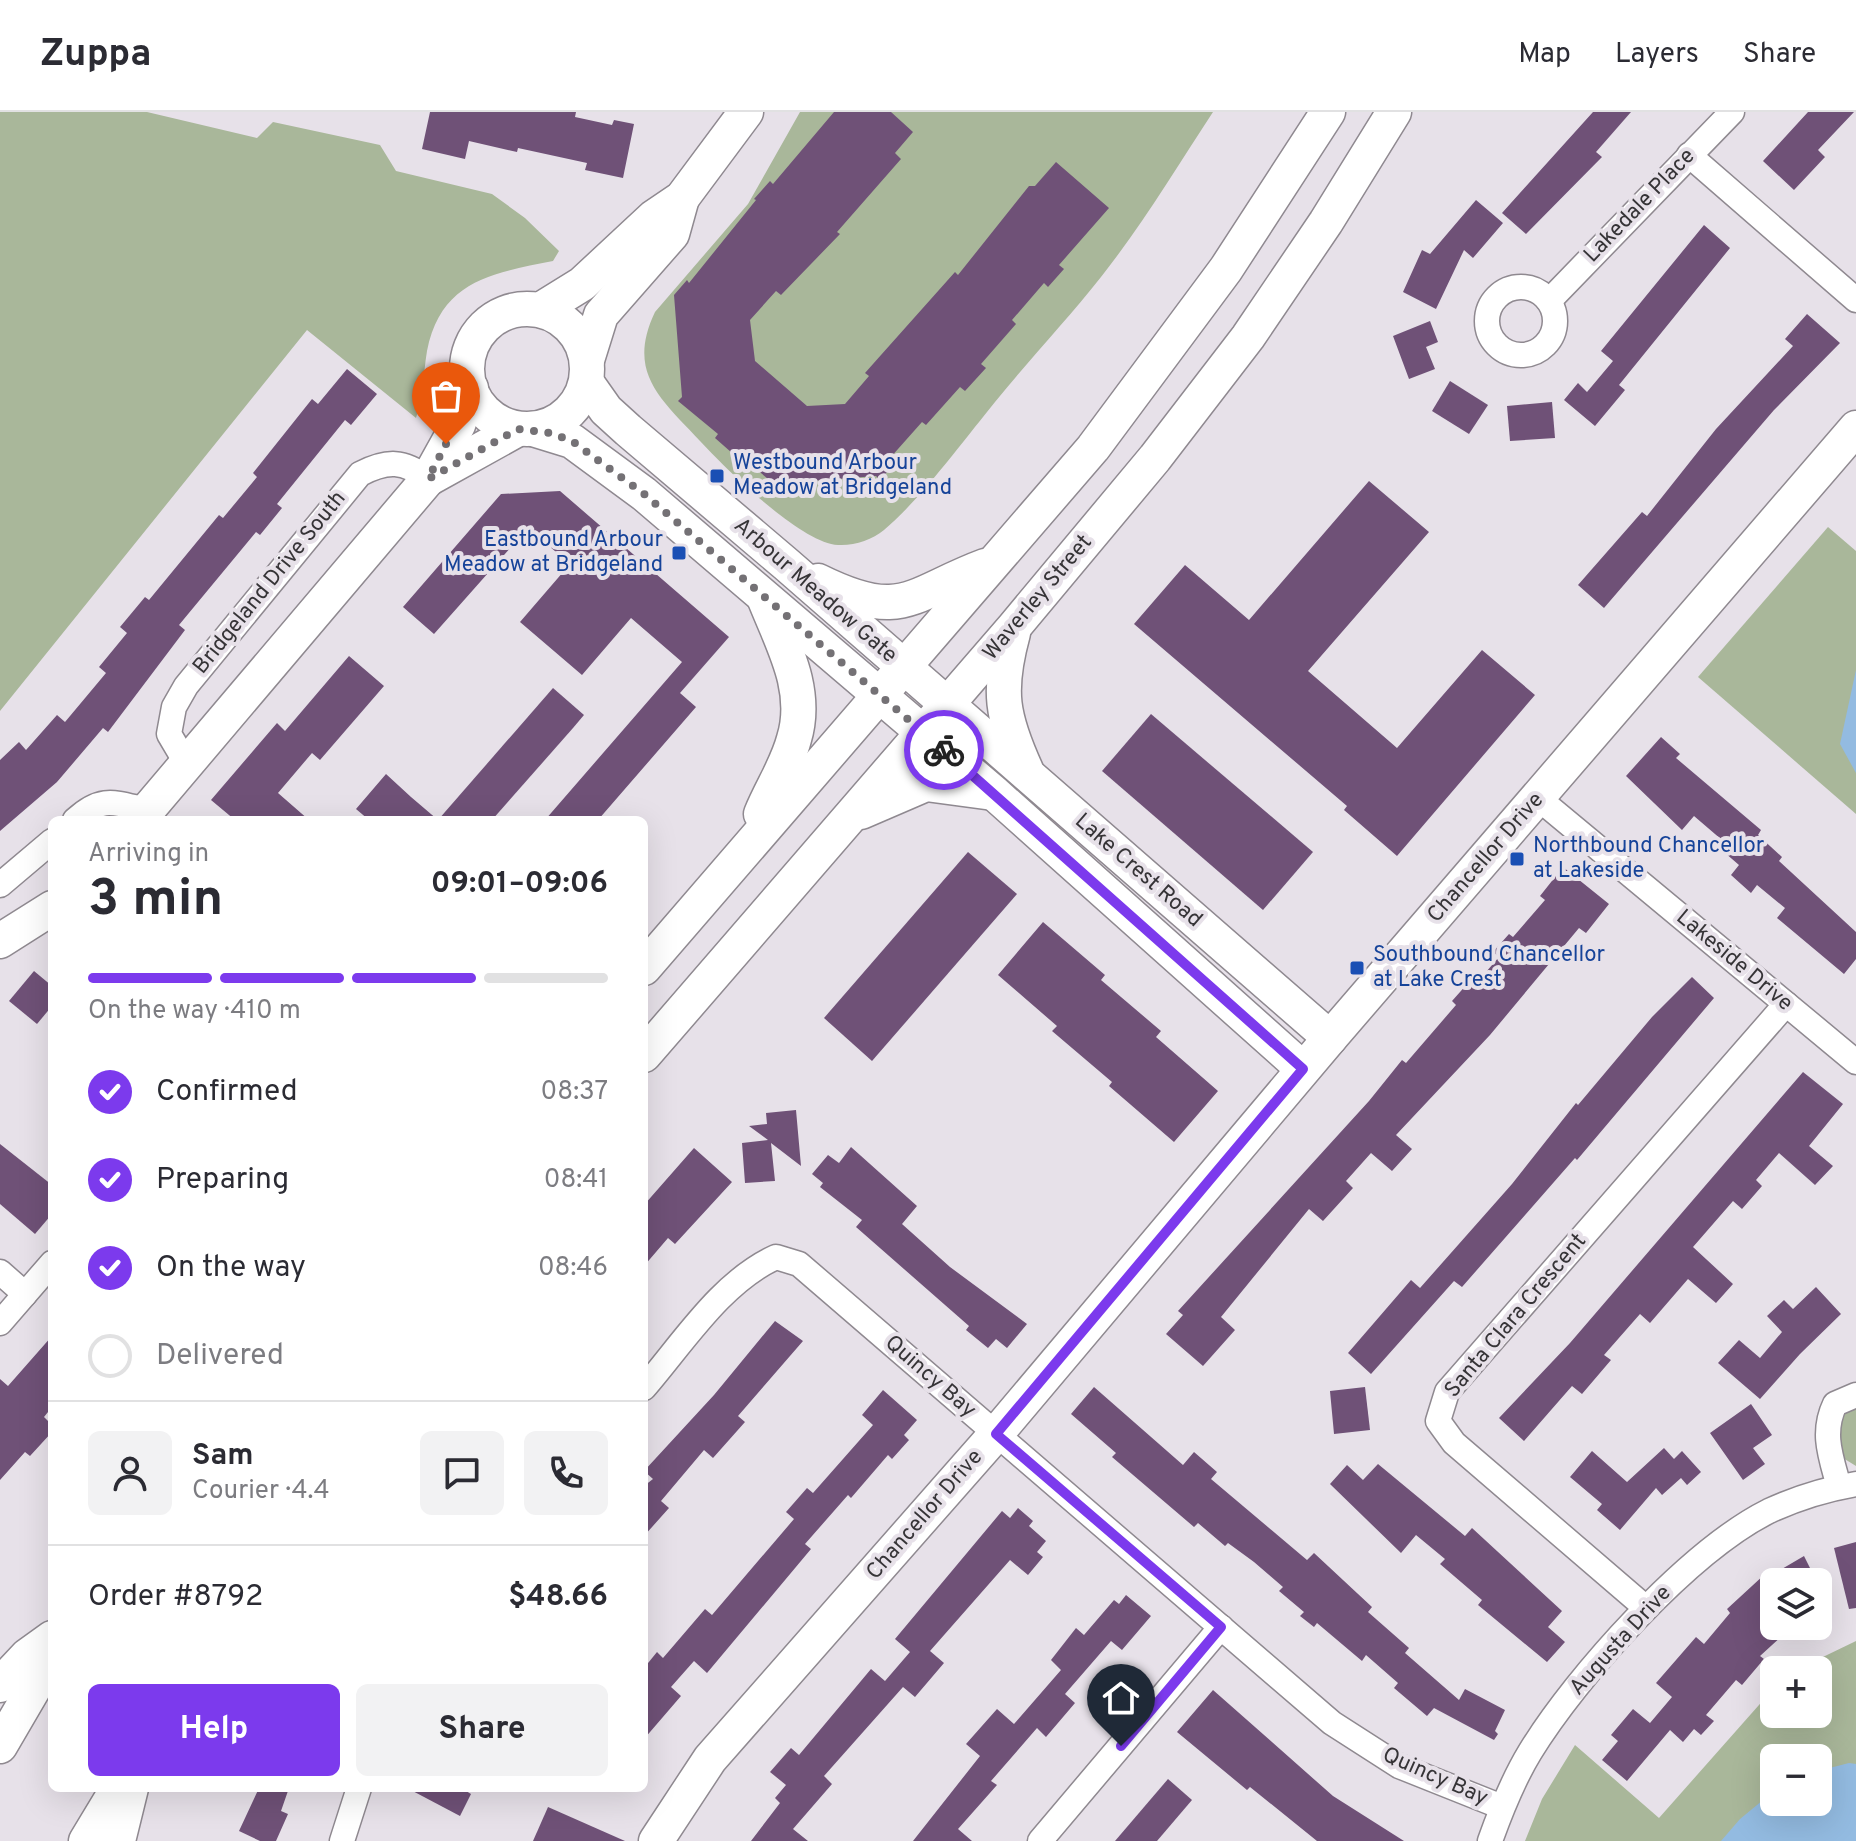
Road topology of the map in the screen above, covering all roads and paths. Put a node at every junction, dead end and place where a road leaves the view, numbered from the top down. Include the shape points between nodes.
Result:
1 (1328, 112) edge
2 (1394, 112) edge
3 (1732, 112) edge
4 (734, 117) edge
5 (1689, 155) junction
6 (682, 198) junction
7 (1856, 300) edge
8 (1549, 301) dead end
9 (540, 310) junction
10 (587, 371) junction
11 (471, 388) junction
12 (1856, 428) edge
13 (526, 429) junction
14 (428, 479) junction
15 (996, 562) junction
16 (786, 564) junction
17 (763, 596) junction
18 (1014, 627) junction
19 (904, 668) junction
20 (880, 696) junction
21 (946, 705) junction
22 (922, 732) junction
23 (185, 761) junction
24 (1030, 778) junction
25 (994, 793) junction
26 (1538, 798) junction
27 (143, 815) edge
28 (79, 816) edge
29 (847, 820) junction
30 (48, 844) edge
31 (745, 850) junction
32 (0, 885) edge
33 (48, 911) edge
34 (0, 941) edge
35 (648, 963) edge
36 (1786, 1004) junction
37 (1330, 1038) junction
38 (648, 1050) edge
39 (1856, 1062) edge
40 (1303, 1069) junction
41 (48, 1268) edge
42 (0, 1272) edge
43 (25, 1294) junction
44 (0, 1323) edge
45 (648, 1383) edge
46 (1856, 1395) edge
47 (996, 1434) junction
48 (1848, 1485) edge
49 (1646, 1608) junction
50 (1221, 1627) junction
51 (48, 1641) edge
52 (48, 1664) edge
53 (0, 1685) edge
54 (0, 1746) edge
55 (116, 1792) edge
56 (130, 1792) edge
57 (358, 1792) edge
58 (1502, 1807) junction
59 (86, 1841) edge
60 (118, 1841) edge
61 (342, 1841) edge
62 (656, 1841) edge
63 (1040, 1841) edge
64 (1490, 1841) edge

1 - 15 street via 1263,216 1150,375
2 - 18 street, Waverley Street via 1248,337
3 - 5 street, Lakedale Place
4 - 6 street
5 - 7 street
5 - 8 street, Lakedale Place
6 - 9 street via 582,284
6 - 10 street via 672,234 601,315
9 - 10 street via 566,324
9 - 11 street via 513,310 487,324 469,354
10 - 13 street via 572,410 556,422
10 - 16 street, Arbour Meadow Gate via 606,410
11 - 13 street via 494,418
11 - 14 street via 458,425
12 - 26 street, Chancellor Drive
13 - 14 street
13 - 17 street, Arbour Meadow Gate via 561,436 596,457
14 - 23 street
14 - 23 street, Bridgeland Drive South via 412,467 385,464 360,474 186,686 174,707 169,734
15 - 16 street via 924,596 894,602 858,598
15 - 19 street
16 - 19 street, Arbour Meadow Gate
17 - 20 street, Arbour Meadow Gate
17 - 31 street via 795,675 798,724
18 - 21 street, Waverley Street
18 - 24 street via 1002,707
19 - 20 street
19 - 21 street, Arbour Meadow Gate
20 - 22 street, Arbour Meadow Gate
20 - 31 street
21 - 22 street, Waverley Street
21 - 24 street, Lake Crest Road
22 - 25 street, Lake Crest Road
22 - 29 street, Waverley Street
23 - 27 street
24 - 37 street, Lake Crest Road
25 - 29 street via 926,784
25 - 40 street, Lake Crest Road
26 - 36 street, Lakeside Drive
26 - 37 street, Chancellor Drive
27 - 28 street via 108,801
29 - 38 street, Waverley Street
30 - 32 street
31 - 35 street
33 - 34 street
36 - 39 street, Lakeside Drive
36 - 49 street, Santa Clara Crescent via 1447,1392 1438,1421 1454,1443
37 - 40 street, Chancellor Drive
40 - 47 street, Chancellor Drive
41 - 43 street
42 - 43 street
43 - 44 street
45 - 47 street, Quincy Bay via 730,1289 754,1267 776,1257 799,1264
46 - 48 street via 1835,1404 1827,1420 1826,1434
47 - 50 street, Quincy Bay
47 - 62 street, Chancellor Drive via 710,1759
48 - 49 street, Augusta Drive via 1767,1512 1723,1540
49 - 58 street, Augusta Drive via 1530,1752
50 - 58 street, Quincy Bay via 1332,1723 1399,1766
50 - 63 street
51 - 53 street
52 - 54 street
55 - 59 street
56 - 60 street
57 - 61 street
58 - 64 street, Augusta Drive

